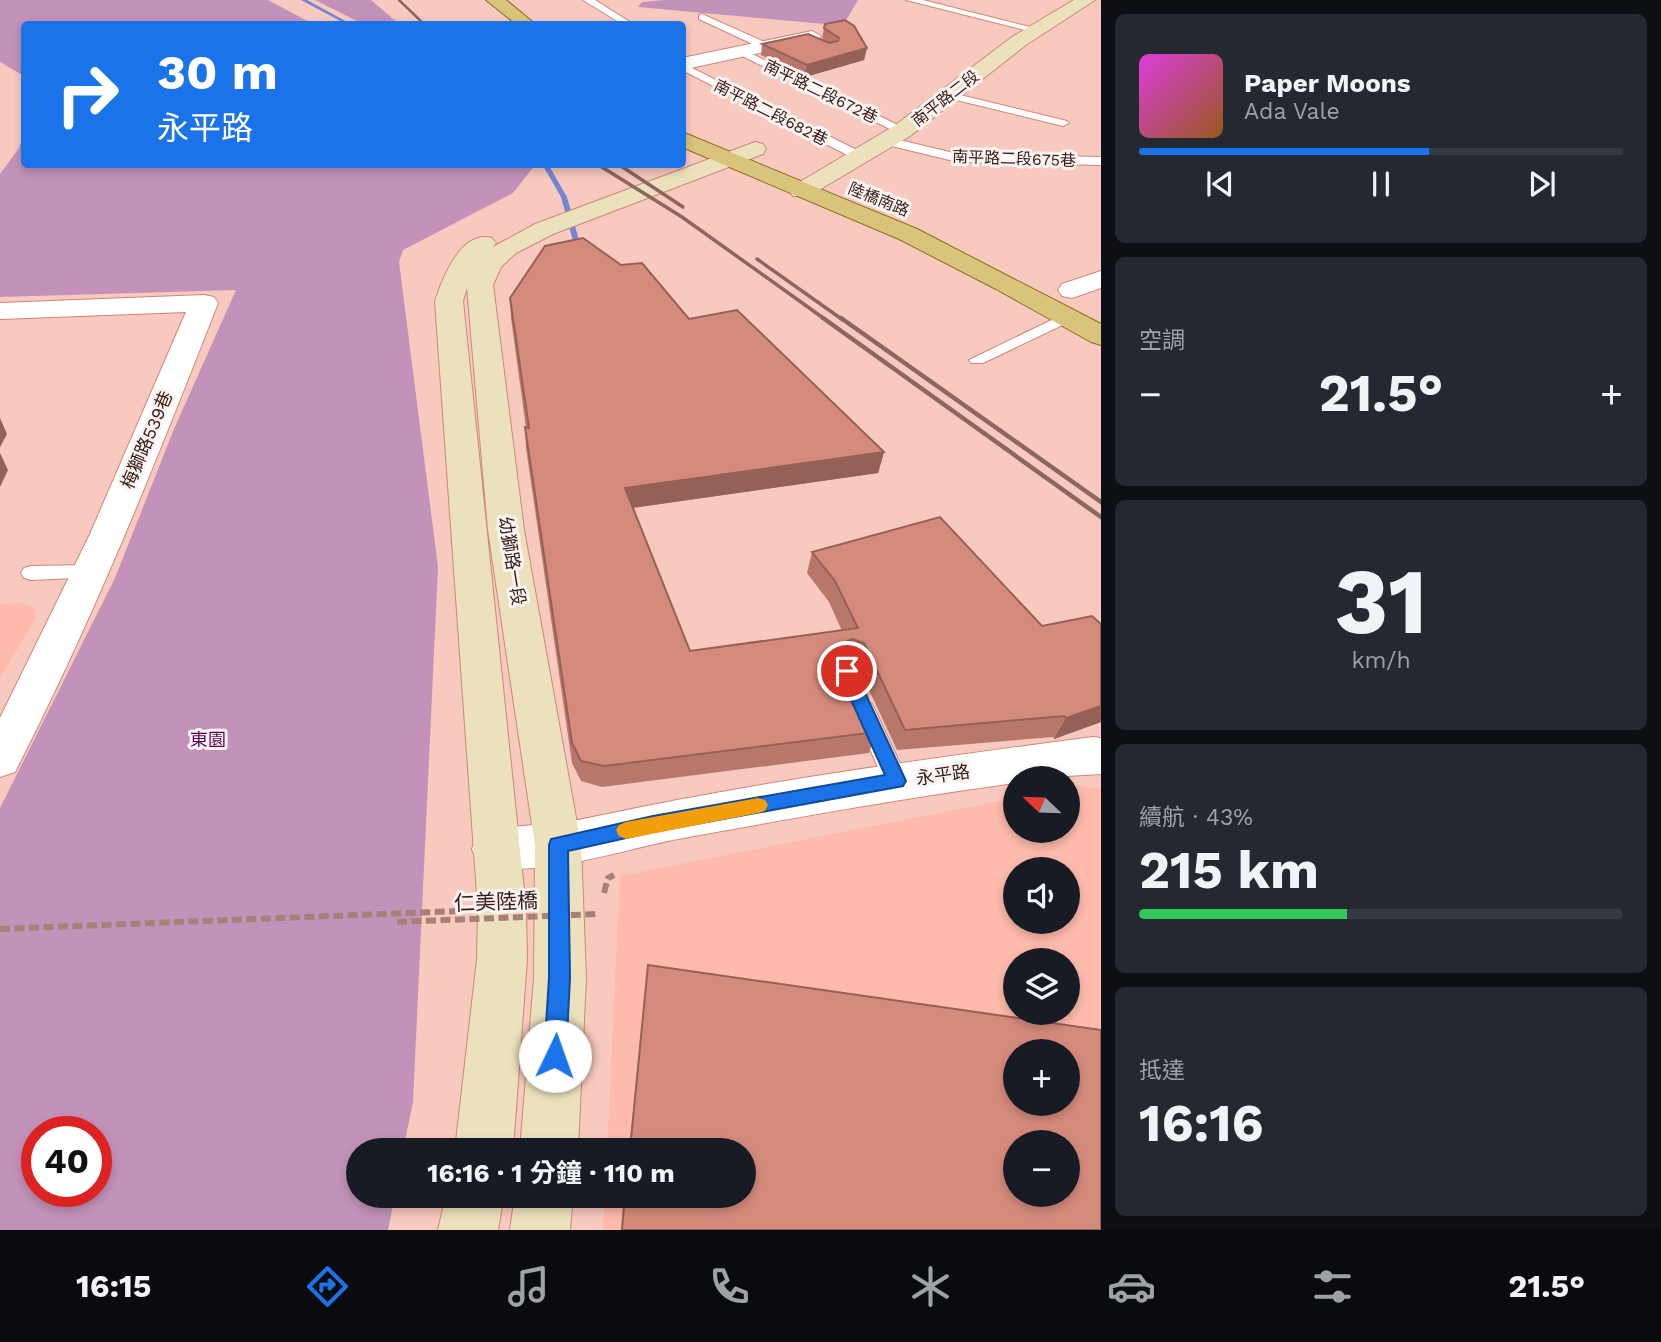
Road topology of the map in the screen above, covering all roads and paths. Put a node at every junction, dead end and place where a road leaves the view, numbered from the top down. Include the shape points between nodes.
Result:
1 (495, 0) edge
2 (588, 0) edge
3 (911, 0) edge
4 (956, 0) edge
5 (1086, 0) edge
6 (942, 7) junction
7 (702, 17) dead end
8 (522, 21) edge
9 (623, 21) edge
10 (1037, 30) junction
11 (813, 39) edge
12 (765, 46) junction
13 (740, 51) junction
14 (687, 61) edge
15 (948, 95) junction
16 (1063, 123) dead end
17 (894, 136) junction
18 (686, 139) edge
19 (728, 146) junction
20 (861, 157) junction
21 (686, 158) edge
22 (1101, 161) edge
23 (686, 165) edge
24 (658, 168) edge
25 (679, 168) edge
26 (826, 177) junction
27 (802, 191) junction
28 (943, 225) dead end
29 (1101, 279) edge
30 (1057, 297) junction
31 (1101, 306) edge
32 (0, 311) edge
33 (1101, 336) edge
34 (977, 360) dead end
35 (89, 572) junction
36 (31, 573) dead end
37 (858, 695) edge
38 (1101, 756) edge
39 (0, 759) edge
40 (896, 781) junction
41 (558, 845) junction
42 (495, 849) junction
43 (618, 872) dead end
44 (502, 909) junction
45 (396, 918) junction
46 (0, 929) edge
47 (485, 1138) edge
48 (550, 1138) edge
49 (472, 1208) edge
50 (543, 1208) edge
51 (468, 1230) edge
52 (540, 1230) edge

1 - 8 main road
2 - 9 lane
3 - 6 lane
4 - 6 lane
5 - 10 street, 南平路二段
6 - 10 lane
7 - 12 lane
10 - 15 street, 南平路二段
11 - 12 street
12 - 13 street
13 - 14 street
13 - 17 lane, 南平路二段672巷
14 - 20 lane, 南平路二段682巷
15 - 16 lane
15 - 17 street, 南平路二段
17 - 20 street, 南平路二段
17 - 22 lane, 南平路二段675巷 via 958,158
18 - 19 main road, 陸橋南路
19 - 21 street
19 - 23 street, 幼獅路一段
19 - 26 main road, 陸橋南路
19 - 27 main road, 陸橋南路
20 - 26 street, 南平路二段
24 - 42 street via 484,241 468,256 449,301
25 - 41 street, 幼獅路一段 via 507,248 489,264 480,285 506,530
26 - 27 street, 南平路二段
26 - 28 main road, 陸橋南路
27 - 30 main road, 陸橋南路
29 - 30 street
30 - 31 main road
30 - 33 main road
30 - 34 lane
32 - 35 street, 梅獅路539巷 via 204,303
35 - 36 lane
35 - 39 street, 梅獅路539巷
37 - 40 lane
38 - 40 street, 永平路
40 - 41 street, 永平路
41 - 42 street, 永平路
41 - 48 street, 幼獅路一段 via 559,978
42 - 44 street
43 - 45 path, 仁美陸橋, bridge via 608,878 598,914
44 - 45 path
44 - 47 street via 502,959
45 - 46 path
49 - 51 street
50 - 52 street

